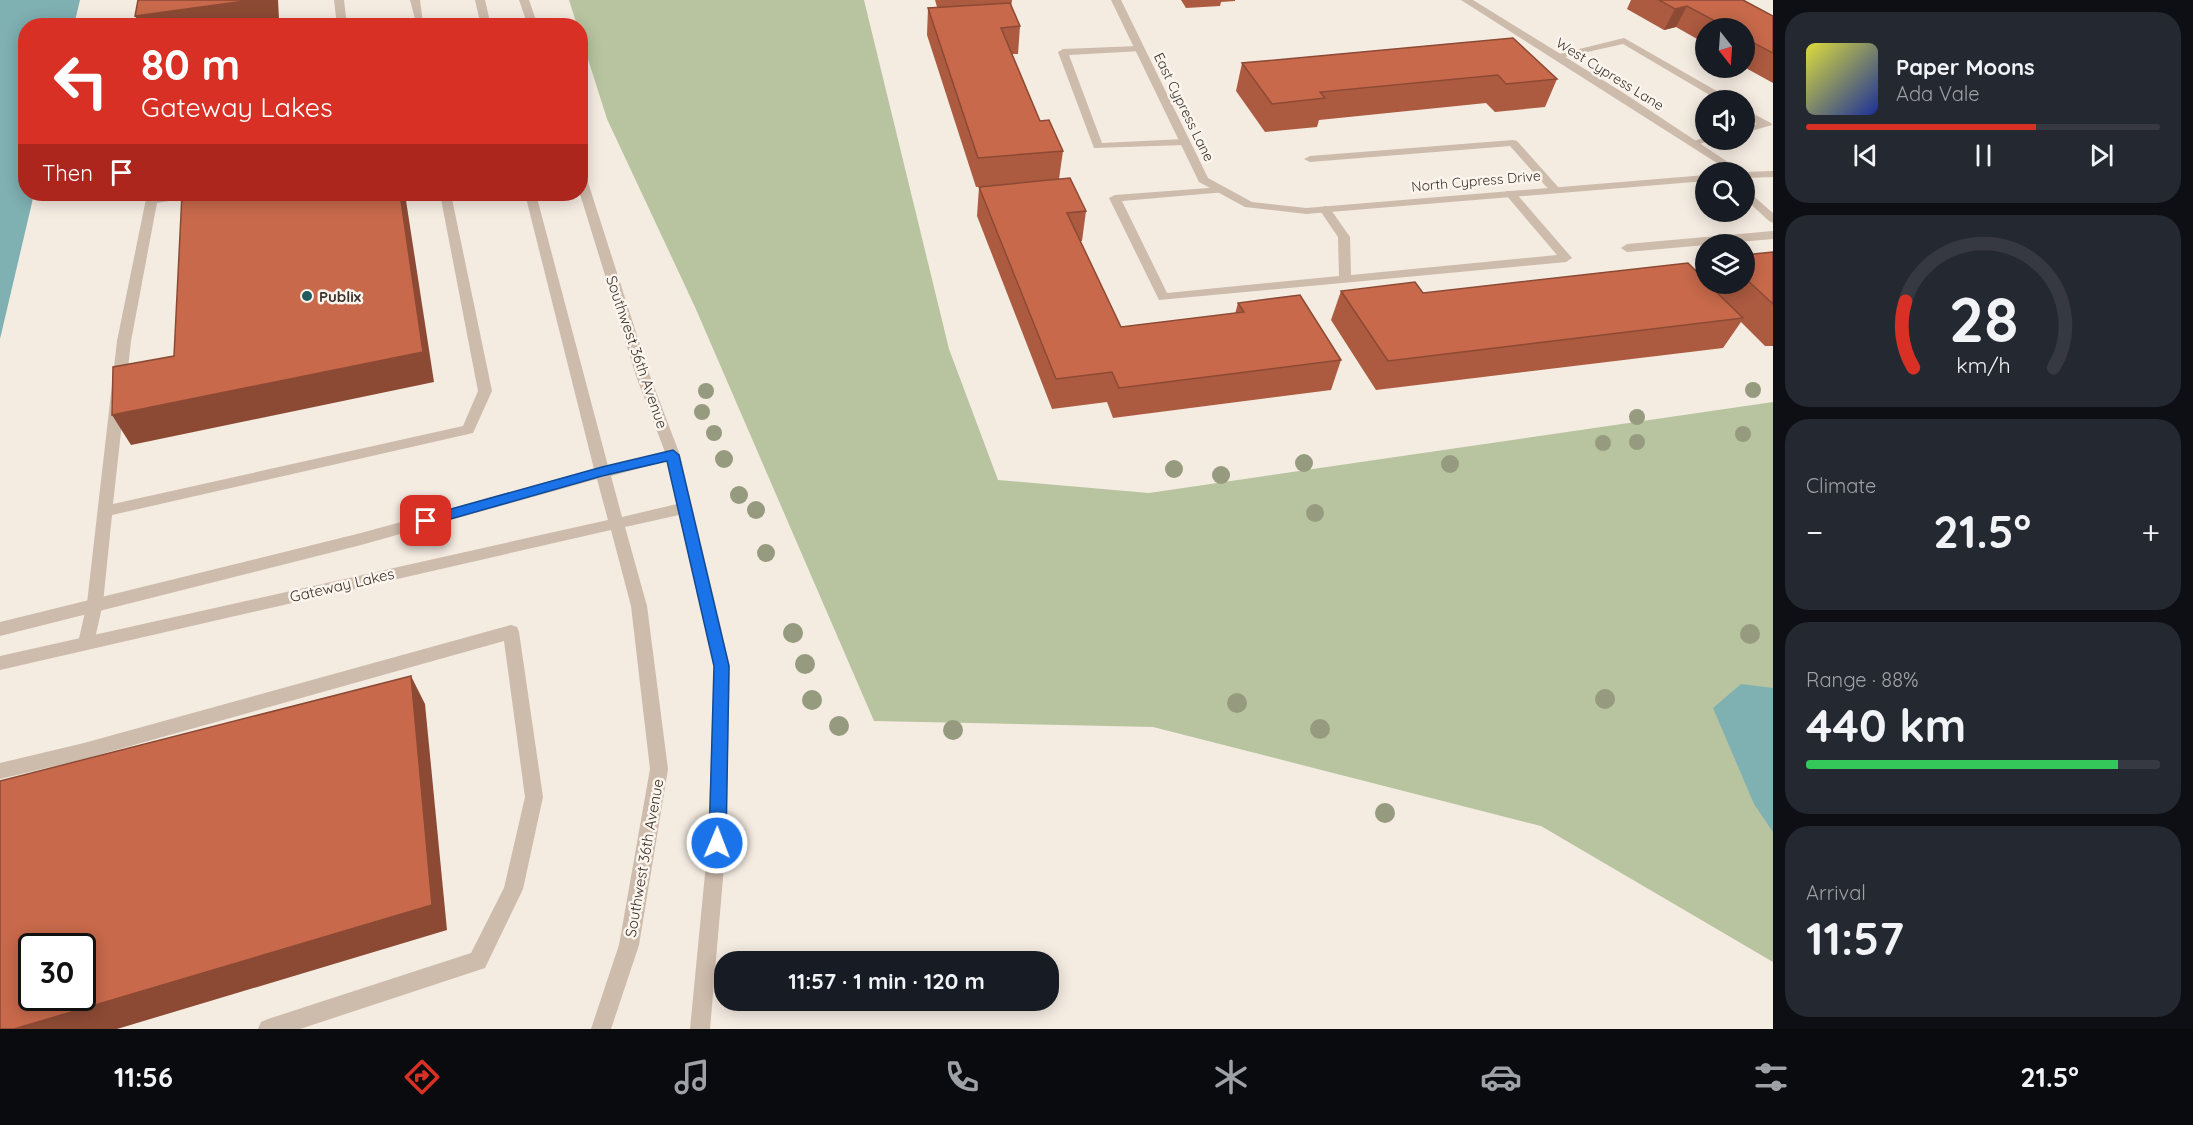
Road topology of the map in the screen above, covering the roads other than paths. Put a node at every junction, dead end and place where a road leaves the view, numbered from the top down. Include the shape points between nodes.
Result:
1 (339, 0) edge
2 (415, 0) edge
3 (480, 0) edge
4 (524, 0) edge
5 (1116, 0) edge
6 (1466, 0) edge
7 (341, 18) edge
8 (419, 18) edge
9 (484, 18) edge
10 (530, 18) edge
11 (1139, 49) junction
12 (1556, 56) junction
13 (1708, 90) edge
14 (1755, 118) edge
15 (1755, 128) edge
16 (1184, 142) junction
17 (1693, 143) joint
18 (1310, 159) dead end
19 (1722, 162) edge
20 (1773, 174) edge
21 (1755, 175) edge
22 (1695, 179) edge
23 (1222, 190) junction
24 (1555, 190) junction
25 (1510, 193) junction
26 (151, 201) edge
27 (446, 201) edge
28 (532, 201) edge
29 (588, 201) edge
30 (1755, 202) edge
31 (1249, 205) joint
32 (1324, 209) junction
33 (1773, 219) edge
34 (1773, 235) edge
35 (1628, 248) dead end
36 (1346, 279) junction
37 (673, 455) junction
38 (602, 471) junction
39 (685, 508) junction
40 (107, 511) junction
41 (616, 523) junction
42 (95, 603) junction
43 (0, 629) edge
44 (86, 643) junction
45 (0, 663) edge
46 (0, 771) edge
47 (268, 1029) edge
48 (601, 1029) edge
49 (700, 1029) edge

1 - 7 street
2 - 8 street
3 - 9 street
4 - 10 street
5 - 11 street, East Cypress Lane
6 - 12 street, West Cypress Lane
11 - 16 street, East Cypress Lane
11 - 16 street via 1063,52 1098,146
12 - 13 street via 1624,41
12 - 17 street, West Cypress Lane
14 - 15 street via 1767,125
16 - 23 street, East Cypress Lane via 1203,180
17 - 19 street, West Cypress Lane
18 - 24 street via 1514,143
20 - 21 street
22 - 24 street, North Cypress Drive
23 - 31 street, East Cypress Lane
23 - 36 street via 1115,198 1164,297
24 - 25 street, North Cypress Drive
25 - 32 street, North Cypress Drive
25 - 36 street via 1566,258
26 - 40 street via 124,341
27 - 40 street via 485,391 468,430
28 - 38 street, Southwest 36th Avenue
29 - 37 street, Southwest 36th Avenue via 643,376
30 - 33 street
31 - 32 street, North Cypress Drive
32 - 36 street via 1344,237
34 - 35 street
37 - 38 street
37 - 39 street, Southwest 36th Avenue
38 - 41 street, Southwest 36th Avenue
38 - 42 street via 363,538
39 - 41 street, Gateway Lakes
39 - 49 street, Southwest 36th Avenue via 722,666 717,843
40 - 42 street
41 - 44 street, Gateway Lakes
41 - 48 street, Southwest 36th Avenue via 639,606 659,769 629,945
42 - 43 street
42 - 44 street
44 - 45 street, Gateway Lakes
46 - 47 street via 511,632 534,797 513,890 478,961

